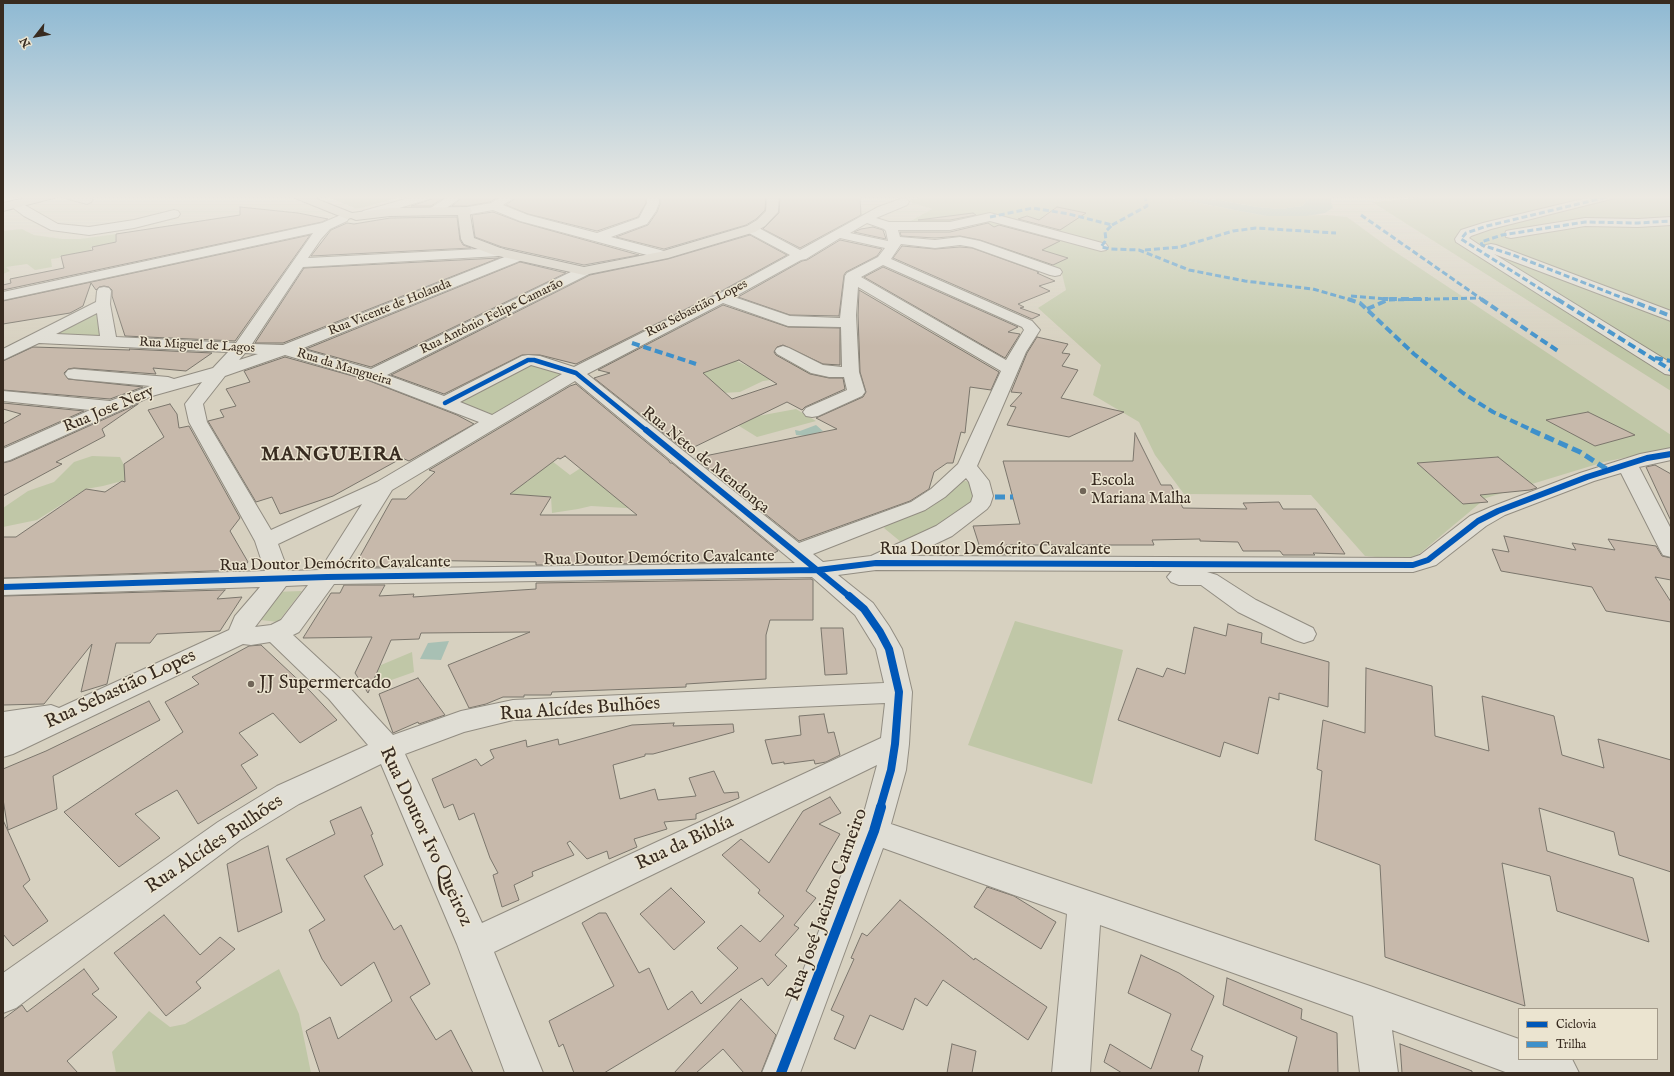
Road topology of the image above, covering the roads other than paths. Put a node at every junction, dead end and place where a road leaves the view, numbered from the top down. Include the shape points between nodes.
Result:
1 (234, 246) edge
2 (310, 246) edge
3 (485, 246) edge
4 (632, 246) edge
5 (693, 246) edge
6 (783, 246) edge
7 (818, 246) edge
8 (892, 246) edge
9 (981, 246) edge
10 (1098, 246) edge
11 (1472, 246) edge
12 (1486, 246) edge
13 (1101, 247) dead end
14 (499, 252) junction
15 (663, 255) junction
16 (801, 256) junction
17 (518, 257) junction
18 (883, 260) junction
19 (300, 263) junction
20 (584, 271) junction
21 (1055, 272) dead end
22 (104, 275) junction
23 (852, 278) junction
24 (3, 296) edge
25 (722, 298) junction
26 (103, 304) junction
27 (1671, 316) edge
28 (850, 323) junction
29 (34, 338) junction
30 (109, 341) junction
31 (240, 349) junction
32 (285, 350) junction
33 (783, 351) dead end
34 (3, 355) edge
35 (1651, 357) junction
36 (1671, 361) edge
37 (1010, 369) junction
38 (1671, 370) edge
39 (219, 372) junction
40 (851, 372) junction
41 (74, 374) dead end
42 (576, 374) junction
43 (373, 375) junction
44 (177, 383) junction
45 (3, 396) edge
46 (445, 403) junction
47 (115, 407) junction
48 (812, 412) dead end
49 (494, 422) junction
50 (1671, 454) edge
51 (3, 456) edge
52 (1627, 464) junction
53 (968, 467) junction
54 (384, 486) junction
55 (266, 541) junction
56 (1671, 550) edge
57 (797, 552) junction
58 (876, 563) junction
59 (1071, 564) junction
60 (818, 570) junction
61 (327, 577) junction
62 (279, 578) junction
63 (3, 587) edge
64 (242, 628) junction
65 (283, 630) junction
66 (1304, 634) dead end
67 (899, 692) junction
68 (72, 713) junction
69 (3, 723) edge
70 (895, 744) junction
71 (3, 746) edge
72 (388, 748) junction
73 (874, 831) junction
74 (1085, 904) junction
75 (474, 944) junction
76 (3, 995) edge
77 (1370, 1004) junction
78 (1518, 1057) edge
79 (1525, 1060) edge
80 (524, 1073) edge
81 (781, 1073) edge
82 (1072, 1073) edge
83 (1379, 1073) edge
84 (1560, 1073) edge

1 - 22 street
2 - 19 street
3 - 14 main road
4 - 15 street
5 - 15 main road, Rua Antônio Felipe Camarão
6 - 16 street
7 - 16 street, Rua Sebastião Lopes
8 - 18 street
9 - 21 street
10 - 13 street
11 - 35 street
12 - 27 street
14 - 17 main road
14 - 19 street
15 - 20 main road, Rua Antônio Felipe Camarão
16 - 25 street, Rua Sebastião Lopes
17 - 20 main road
17 - 32 street, Rua Vicente de Holanda
18 - 23 street via 854,274
18 - 37 street via 1027,324 1032,330
19 - 31 street
20 - 43 street, Rua Antônio Felipe Camarão
22 - 24 street
22 - 26 street
23 - 28 street via 848,315
23 - 37 street
25 - 28 street via 788,321
25 - 42 street, Rua Sebastião Lopes via 632,342
26 - 29 street
26 - 30 street
28 - 40 street
29 - 30 street, Rua Miguel de Lagos
29 - 34 street
30 - 31 street, Rua Miguel de Lagos
31 - 32 street, Rua Miguel de Lagos
31 - 39 street
32 - 39 street, Rua da Mangueira
32 - 43 street, Rua da Mangueira
33 - 40 street via 816,369
35 - 36 street
35 - 38 street
37 - 53 street
39 - 44 street, Rua Jose Nery
39 - 55 street via 194,404 198,422
40 - 48 street via 856,392
41 - 44 street
42 - 46 street via 528,360
42 - 49 street
42 - 57 street, Rua Neto de Mendonça
43 - 46 street, Rua da Mangueira
44 - 47 street, Rua Jose Nery via 146,392
45 - 47 street
46 - 49 street, Rua da Mangueira
47 - 51 street, Rua Jose Nery
49 - 54 street
50 - 52 street, Rua Doutor Demócrito Cavalcante
52 - 56 street
52 - 59 street, Rua Doutor Demócrito Cavalcante via 1498,511 1478,522 1428,560 1413,565
53 - 57 street via 938,493 918,506
53 - 58 street via 979,481 983,496 980,505 944,531
54 - 55 street
54 - 61 street
55 - 62 street
57 - 60 street, Rua Neto de Mendonça
58 - 59 street, Rua Doutor Demócrito Cavalcante
58 - 60 street, Rua Doutor Demócrito Cavalcante
59 - 66 street via 1088,576 1102,578 1204,578 1247,606
60 - 61 street, Rua Doutor Demócrito Cavalcante
60 - 67 street, Rua Neto de Mendonça via 864,609 880,632 889,649
61 - 62 street, Rua Doutor Demócrito Cavalcante
61 - 65 street
62 - 63 street, Rua Doutor Demócrito Cavalcante
62 - 64 street
64 - 65 street via 251,636
64 - 68 street, Rua Sebastião Lopes
65 - 72 street, Rua Doutor Ivo Queiroz
67 - 70 street, Rua José Jacinto Carneiro
67 - 72 street, Rua Alcídes Bulhões via 513,710 461,722
68 - 69 street
68 - 71 street, Rua Sebastião Lopes
70 - 73 street, Rua José Jacinto Carneiro via 891,770
70 - 75 street, Rua da Biblía
72 - 75 street, Rua Doutor Ivo Queiroz
72 - 76 street, Rua Alcídes Bulhões via 288,795 229,831
73 - 74 street
73 - 81 street, Rua José Jacinto Carneiro
74 - 77 street
74 - 82 street
75 - 80 street, Rua Doutor Ivo Queiroz
77 - 78 street
77 - 83 street
79 - 84 street

